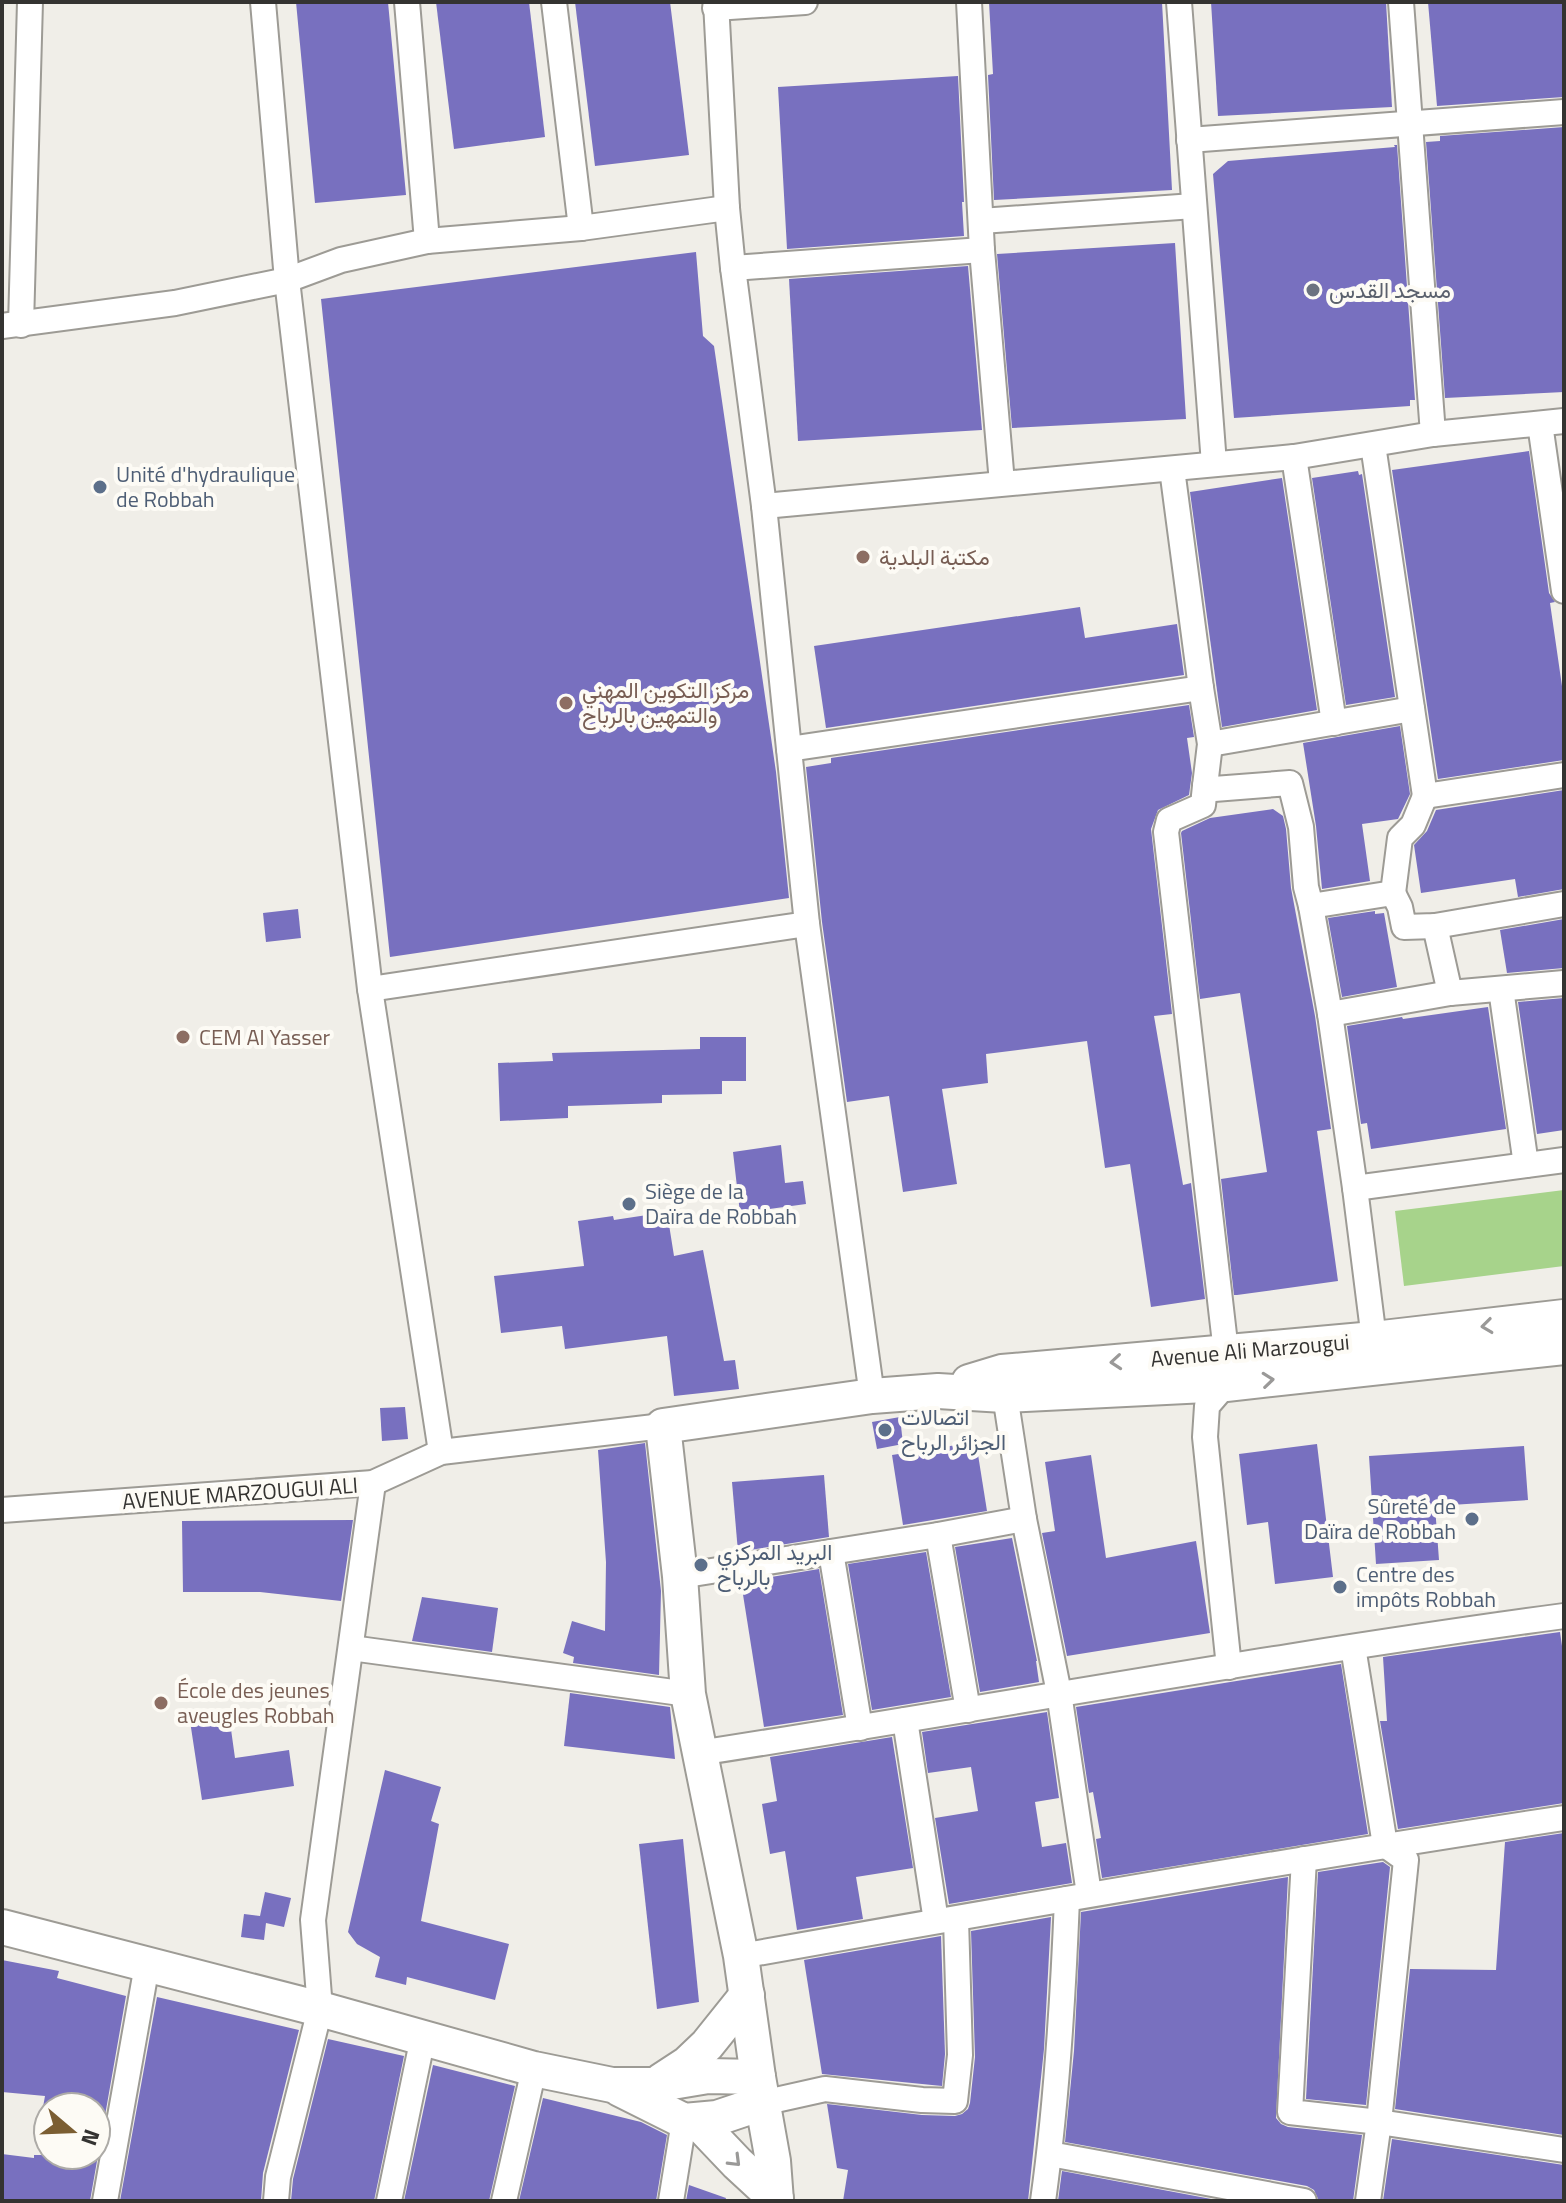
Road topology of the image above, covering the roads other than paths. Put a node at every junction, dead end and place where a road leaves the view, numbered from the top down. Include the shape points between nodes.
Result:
1 (30, 2) edge
2 (263, 2) edge
3 (407, 2) edge
4 (554, 2) edge
5 (805, 2) edge
6 (969, 2) edge
7 (1179, 2) edge
8 (1401, 2) edge
9 (715, 5) edge
10 (1564, 112) edge
11 (1410, 123) junction
12 (1189, 140) junction
13 (1194, 206) junction
14 (727, 208) junction
15 (981, 221) junction
16 (581, 228) junction
17 (427, 241) junction
18 (982, 250) junction
19 (733, 268) junction
20 (287, 280) junction
21 (12, 325) edge
22 (1552, 422) edge
23 (1433, 434) junction
24 (1373, 445) junction
25 (1294, 457) junction
26 (1214, 464) junction
27 (1172, 469) junction
28 (1002, 483) junction
29 (764, 506) junction
30 (1564, 591) edge
31 (1201, 688) junction
32 (1412, 709) junction
33 (1334, 723) junction
34 (1210, 744) junction
35 (789, 749) junction
36 (1564, 775) edge
37 (1205, 786) junction
38 (1425, 796) junction
39 (1393, 893) junction
40 (1564, 904) edge
41 (1311, 906) junction
42 (807, 924) junction
43 (1435, 926) junction
44 (1564, 983) edge
45 (370, 989) junction
46 (1501, 989) junction
47 (1450, 993) junction
48 (1330, 1014) junction
49 (1564, 1160) edge
50 (1526, 1165) junction
51 (1355, 1188) junction
52 (1564, 1317) edge
53 (1374, 1339) junction
54 (1564, 1347) edge
55 (1226, 1368) junction
56 (1003, 1384) junction
57 (872, 1396) junction
58 (663, 1426) junction
59 (441, 1452) junction
60 (373, 1483) junction
61 (2, 1510) edge
62 (1024, 1519) junction
63 (938, 1535) junction
64 (831, 1552) junction
65 (680, 1576) junction
66 (1564, 1616) edge
67 (1353, 1647) junction
68 (351, 1648) junction
69 (1229, 1667) junction
70 (1059, 1693) junction
71 (688, 1694) junction
72 (968, 1710) junction
73 (905, 1720) junction
74 (860, 1728) junction
75 (699, 1753) junction
76 (1564, 1818) edge
77 (1385, 1845) junction
78 (1304, 1859) junction
79 (1078, 1896) junction
80 (946, 1920) junction
81 (2, 1927) edge
82 (741, 1956) junction
83 (147, 1965) junction
84 (747, 1995) junction
85 (320, 2009) junction
86 (423, 2037) junction
87 (534, 2069) junction
88 (612, 2085) junction
89 (654, 2085) junction
90 (768, 2092) junction
91 (690, 2121) junction
92 (1379, 2122) junction
93 (1564, 2150) edge
94 (1050, 2154) junction
95 (1269, 2198) edge
96 (776, 2200) edge
97 (105, 2201) edge
98 (276, 2201) edge
99 (389, 2201) edge
100 (504, 2201) edge
101 (671, 2201) edge
102 (1043, 2201) edge
103 (1304, 2201) edge
104 (1368, 2201) edge

1 - 21 street
2 - 20 street
3 - 17 street
4 - 16 street
5 - 9 street
6 - 15 street
7 - 12 street
8 - 11 street
9 - 14 street
10 - 11 street
11 - 12 street
11 - 23 street
12 - 13 street
13 - 15 street
13 - 26 street
14 - 16 street
14 - 19 street
15 - 18 street
16 - 17 street
17 - 20 street via 341,260
18 - 19 street
18 - 28 street
19 - 29 street
20 - 21 street via 175,303
20 - 45 street
22 - 23 street
22 - 30 street
23 - 24 street
24 - 25 street
24 - 32 street
25 - 26 street
25 - 33 street
26 - 27 street
27 - 28 street
27 - 31 street
28 - 29 street
29 - 35 street
31 - 34 street
31 - 35 street
32 - 33 street
32 - 38 street
33 - 34 street
34 - 37 street
35 - 42 street
36 - 38 street
37 - 41 street via 1290,783
37 - 55 street via 1203,805 1169,820 1166,832
38 - 39 street via 1413,825 1400,838
39 - 41 street
39 - 43 street via 1404,927
40 - 43 street
41 - 48 street
42 - 45 street
42 - 57 street
43 - 47 street
44 - 46 street
45 - 59 street
46 - 47 street
46 - 50 street
47 - 48 street
48 - 51 street
49 - 50 street
50 - 51 street
51 - 53 street
52 -> 53 main road, Avenue Ali Marzougui
53 - 55 main road, Avenue Ali Marzougui
55 -> 54 main road, Avenue Ali Marzougui
55 - 56 main road, Avenue Ali Marzougui
55 - 69 street via 1207,1406 1205,1437
56 - 57 main road, Avenue Ali Marzougui
56 - 62 street
57 - 58 main road, Avenue Ali Marzougui
58 - 59 street, AVENUE MARZOUGUI ALI
58 - 65 main road
59 - 60 street, AVENUE MARZOUGUI ALI
60 - 61 street, AVENUE MARZOUGUI ALI
60 - 68 street
62 - 63 street
62 - 70 street
63 - 64 street
63 - 72 street
64 - 65 street
64 - 74 street
65 - 71 main road
66 - 67 street
67 - 69 street
67 - 77 street
68 - 71 street
68 - 85 street via 313,1920
69 - 70 street
70 - 72 street
70 - 79 street
71 - 75 main road
72 - 73 street
73 - 74 street
73 - 80 street
74 - 75 street
75 - 82 main road
76 - 77 street
77 - 78 street
77 - 92 street via 1406,1860
78 - 79 street
78 - 92 street via 1290,2112
79 - 80 street
79 - 94 street
80 - 82 street
80 - 90 street via 960,2055 955,2101 825,2089
81 - 83 main road
82 - 84 main road
83 - 85 main road
83 - 97 street
84 - 89 main road via 707,2045
84 - 90 main road
85 - 86 main road
85 - 98 street
86 - 87 main road
86 - 99 street
87 - 88 main road
87 - 100 street
88 - 89 main road
88 - 91 main road
89 - 90 main road via 708,2076
90 - 91 main road via 730,2115
90 - 96 main road
91 -> 96 main road
91 - 101 street
92 - 93 street
92 - 104 street
94 - 95 street
94 - 102 street
95 - 103 street

